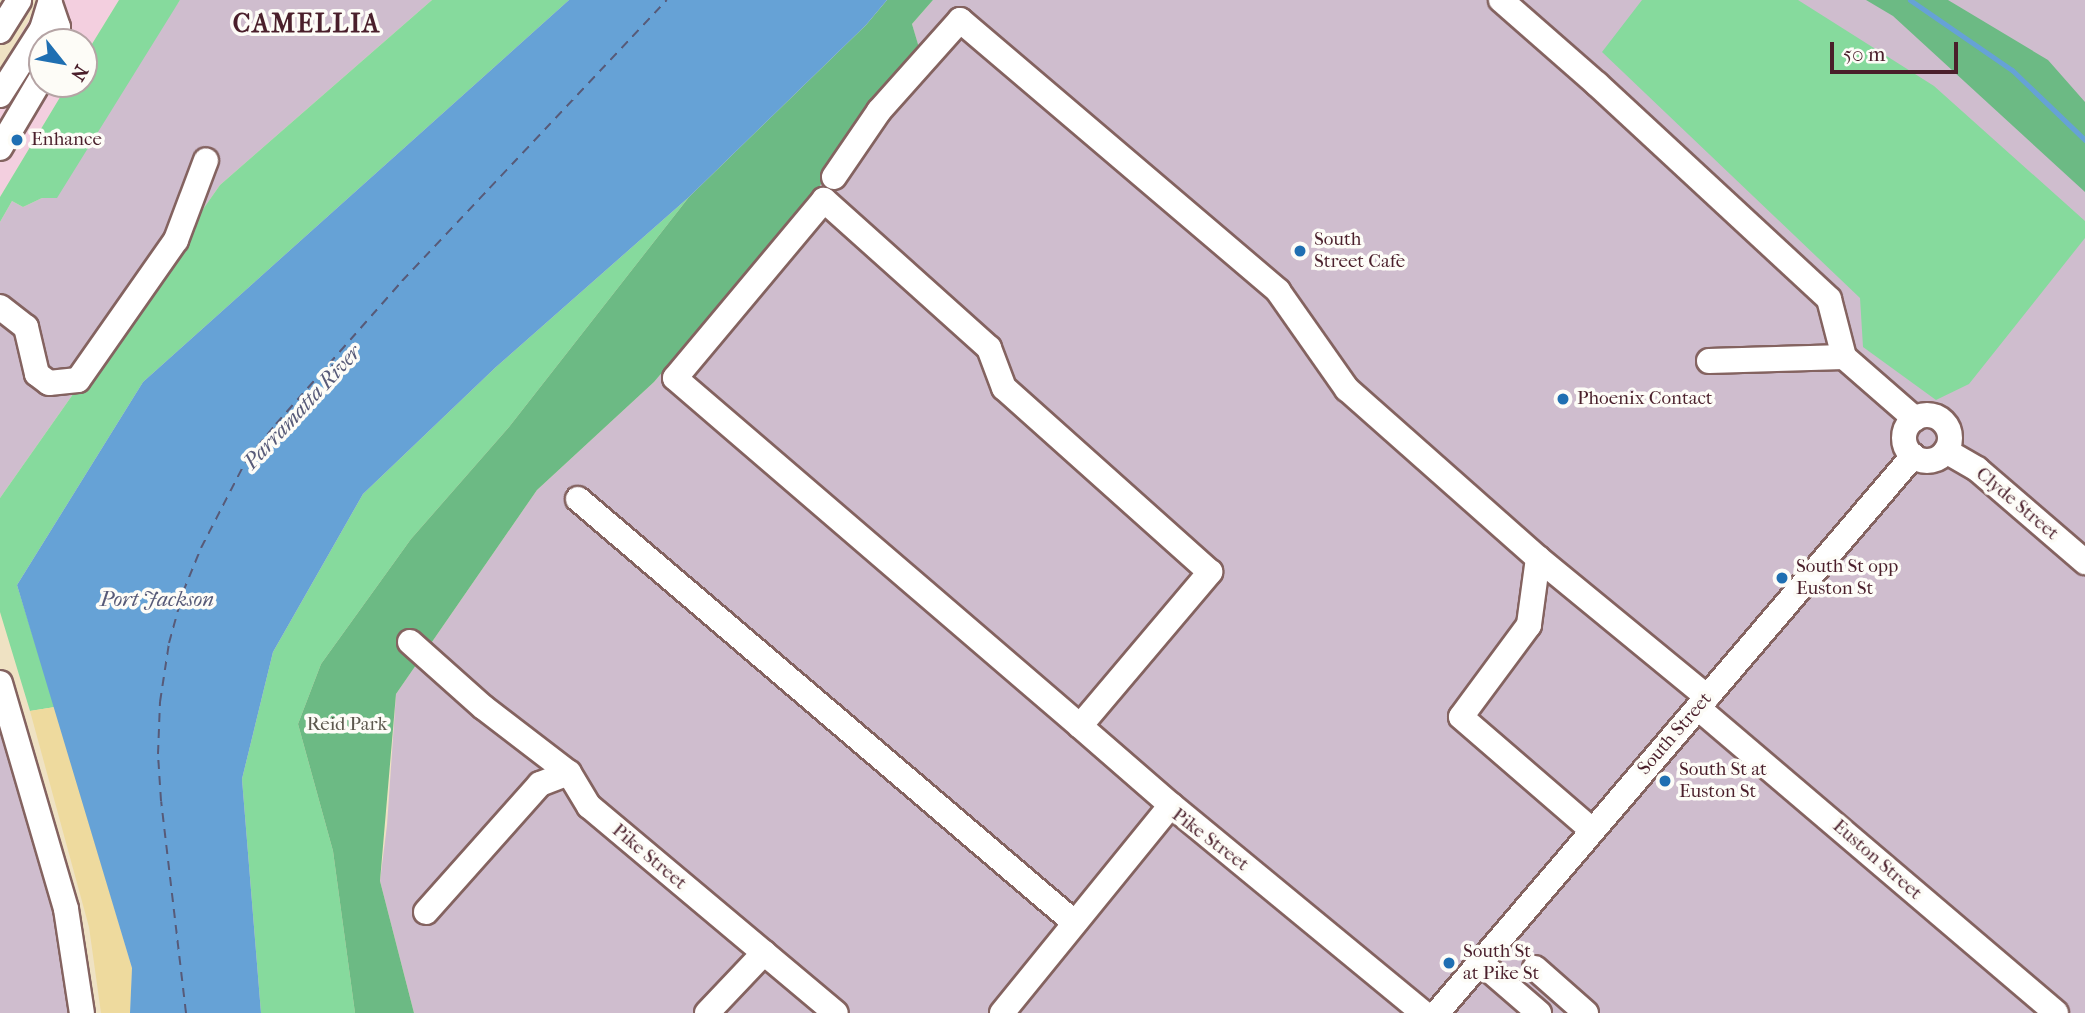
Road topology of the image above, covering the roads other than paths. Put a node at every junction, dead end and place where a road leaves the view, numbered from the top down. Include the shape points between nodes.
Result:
1 (19, 0) edge
2 (1501, 0) edge
3 (49, 2) edge
4 (958, 10) edge
5 (58, 28) edge
6 (0, 31) edge
7 (0, 95) edge
8 (30, 98) edge
9 (0, 148) edge
10 (206, 160) dead end
11 (834, 177) dead end
12 (0, 307) edge
13 (1844, 357) junction
14 (1709, 361) dead end
15 (1915, 419) junction
16 (1946, 451) junction
17 (1913, 456) junction
18 (578, 499) dead end
19 (1538, 558) junction
20 (2085, 562) edge
21 (410, 642) dead end
22 (0, 682) edge
23 (1703, 702) junction
24 (1080, 726) junction
25 (569, 773) junction
26 (1171, 805) junction
27 (1592, 830) junction
28 (426, 912) dead end
29 (1075, 923) junction
30 (764, 953) junction
31 (1480, 962) junction
32 (1535, 968) dead end
33 (1575, 1009) edge
34 (82, 1013) edge
35 (707, 1013) edge
36 (835, 1013) edge
37 (1002, 1013) edge
38 (1423, 1013) edge
39 (1437, 1013) edge
40 (1539, 1013) edge
41 (2056, 1013) edge

1 - 6 street
2 - 13 street via 1829,299
3 - 5 street
3 - 7 street via 42,30
4 - 11 street
4 - 19 street, Euston Street via 1278,291 1347,389
8 - 9 street
10 - 12 street via 176,240 78,380 49,383 37,374 26,327
13 - 14 street
13 - 15 street
15 - 16 street via 1928,415 1941,420 1949,434
15 - 17 street via 1904,438
16 - 17 street via 1929,461
16 - 20 street, Clyde Street via 1978,469
17 - 23 street, South Street
18 - 29 street
19 - 23 street, Euston Street
19 - 27 street via 1529,625 1461,717
21 - 25 street via 483,707
22 - 34 street via 66,909
23 - 27 street, South Street
23 - 41 street, Euston Street
24 - 24 street via 675,378 824,200 989,348 1004,388 1210,572
24 - 26 street
25 - 28 street via 540,784
25 - 30 street, Pike Street via 589,806
26 - 29 street, Pike Street
26 - 38 street, Pike Street
27 - 31 street, South Street
29 - 37 street, Pike Street
30 - 35 street
30 - 36 street, Pike Street
31 - 39 street, South Street
31 - 40 street
32 - 33 street

